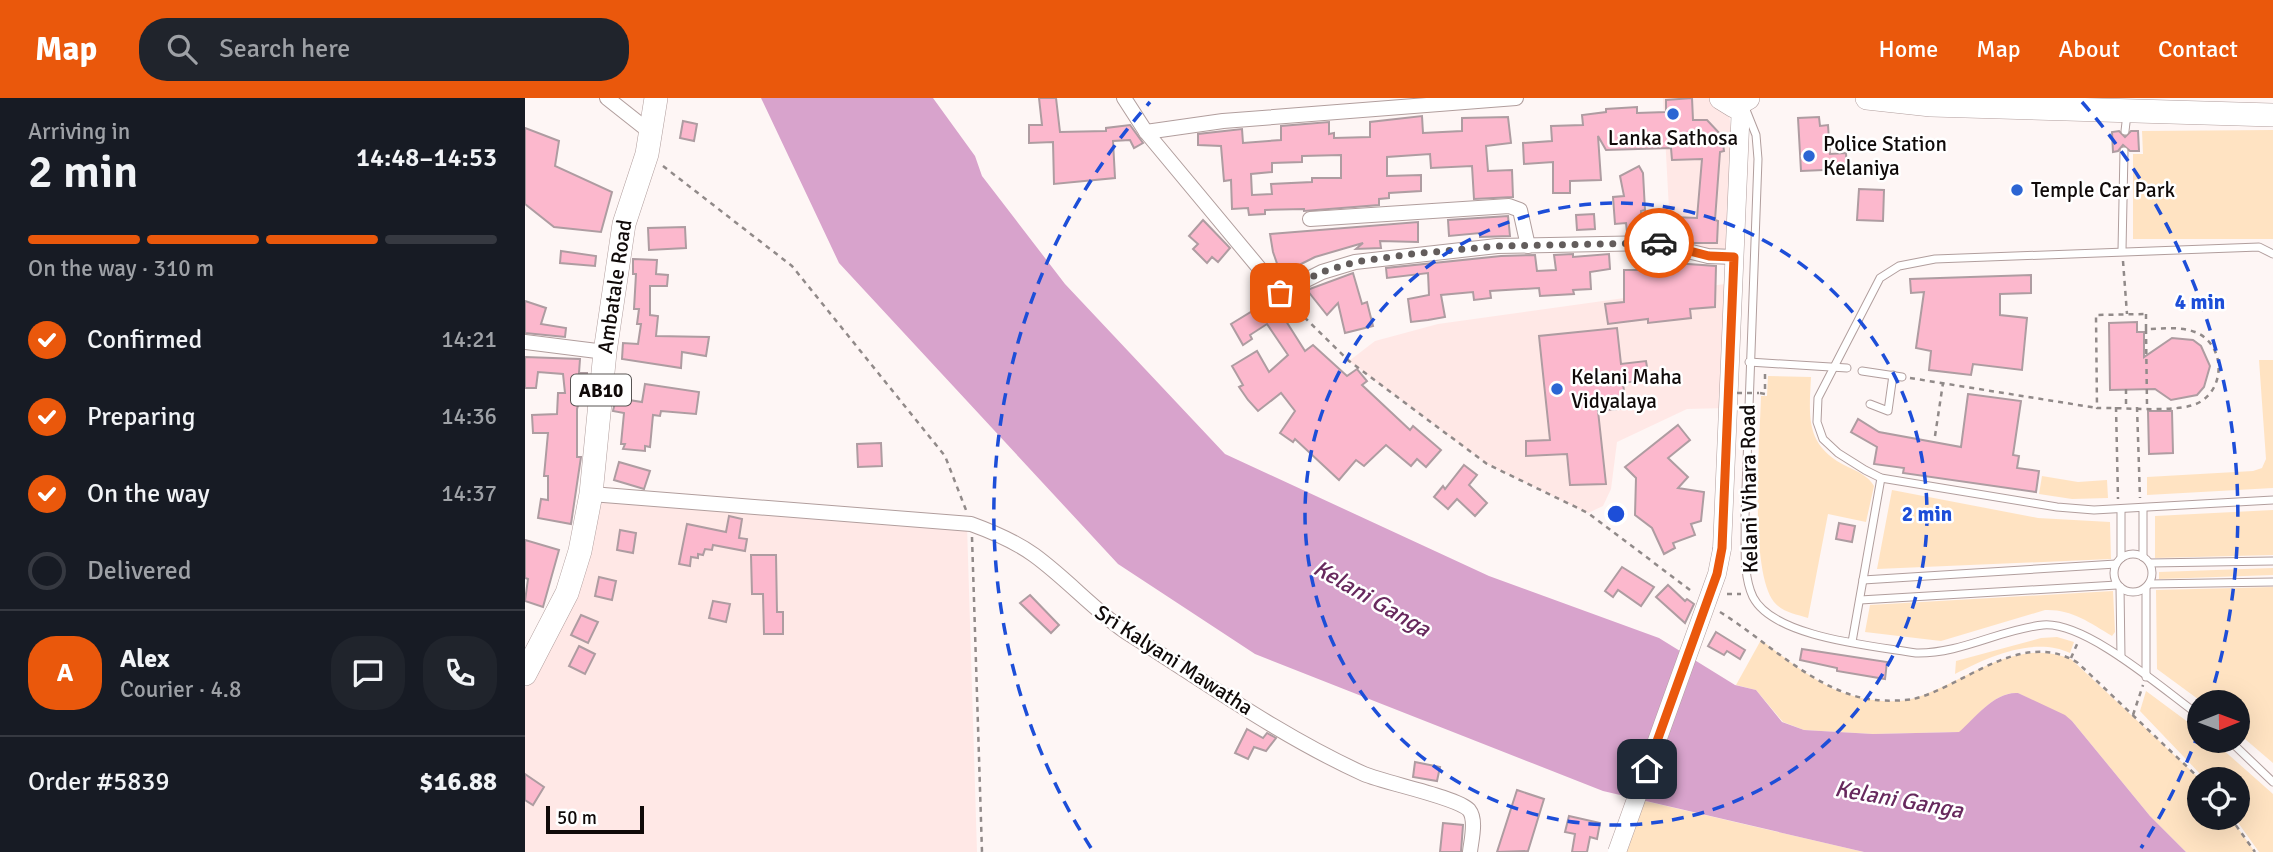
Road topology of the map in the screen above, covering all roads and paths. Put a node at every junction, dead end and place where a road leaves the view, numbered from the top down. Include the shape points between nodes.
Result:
1 (607, 98) edge
2 (656, 98) edge
3 (1124, 98) edge
4 (1516, 98) edge
5 (1867, 98) edge
6 (1736, 102) edge
7 (2170, 105) edge
8 (2273, 115) edge
9 (1146, 132) junction
10 (649, 143) junction
11 (2124, 151) dead end
12 (1310, 219) dead end
13 (1528, 246) junction
14 (2122, 250) junction
15 (2273, 254) edge
16 (1734, 257) junction
17 (2123, 261) dead end
18 (1280, 293) junction
19 (2127, 314) junction
20 (2146, 329) junction
21 (525, 342) edge
22 (605, 352) junction
23 (1749, 362) junction
24 (1836, 367) junction
25 (1847, 368) dead end
26 (1862, 371) dead end
27 (1897, 376) junction
28 (1765, 378) dead end
29 (1943, 383) junction
30 (2126, 389) dead end
31 (1737, 393) dead end
32 (1870, 404) dead end
33 (2116, 407) junction
34 (2126, 407) junction
35 (2137, 407) junction
36 (2147, 407) junction
37 (2097, 408) junction
38 (1935, 436) dead end
39 (1881, 478) junction
40 (591, 494) junction
41 (2273, 500) edge
42 (2120, 509) junction
43 (2142, 509) junction
44 (971, 524) junction
45 (2146, 560) junction
46 (2119, 561) junction
47 (2273, 561) edge
48 (1863, 580) junction
49 (2273, 582) edge
50 (2119, 586) junction
51 (2147, 586) junction
52 (1752, 594) junction
53 (1697, 595) dead end
54 (1717, 595) dead end
55 (1860, 600) junction
56 (1715, 609) dead end
57 (2081, 635) junction
58 (1852, 642) junction
59 (2121, 657) junction
60 (2071, 659) junction
61 (525, 674) edge
62 (2145, 677) junction
63 (2187, 707) edge
64 (2133, 715) junction
65 (2243, 753) edge
66 (2187, 767) edge
67 (2273, 782) edge
68 (2239, 830) edge
69 (982, 852) edge
70 (1470, 852) edge
71 (1617, 852) edge
72 (2255, 852) edge

1 - 10 street
2 - 10 main road, Ambatale Road / AB10
3 - 9 street
4 - 9 street via 1223,121
5 - 7 main road via 2126,121
6 - 16 street
6 - 23 lane, Kelani Vihara Road via 1753,123 1758,159
7 - 8 main road
9 - 18 street
10 - 22 main road, Ambatale Road / AB10 via 624,224
10 - 44 path via 792,266 945,456
11 - 14 lane
12 - 13 street via 1509,206 1520,210
13 - 16 street via 1654,243
13 - 18 street via 1355,262
14 - 15 lane via 2259,247
14 - 24 lane via 1935,259 1899,266 1880,278
16 - 71 street, bridge via 1722,548 1717,574
17 - 19 path
18 - 53 path via 1349,361 1487,464 1588,513
19 - 20 path via 2146,314
19 - 37 path via 2096,315
20 - 36 path
20 - 36 path via 2194,331 2216,351 2220,366 2217,383 2199,402 2184,407
21 - 22 street
22 - 40 main road, Ambatale Road / AB10
23 - 24 lane
23 - 52 lane, Kelani Vihara Road via 1746,553
24 - 25 lane
24 - 39 lane via 1818,398 1817,422 1823,439
26 - 27 lane
27 - 29 path
27 - 32 lane via 1888,411
28 - 31 path, bridge via 1765,394
29 - 37 path
29 - 38 path
30 - 34 path
33 - 34 path
33 - 37 path
33 - 42 path
34 - 35 path
35 - 36 path
35 - 43 path
39 - 42 lane via 2057,508
39 - 48 lane
40 - 44 street, Sri Kalyani Mawatha
40 - 61 main road, Ambatale Road / AB10 via 566,593
41 - 43 lane
42 - 43 lane
42 - 46 lane
43 - 45 lane
44 - 69 path
44 - 70 street, Sri Kalyani Mawatha via 1034,555 1102,616 1316,752 1380,781 1455,802 1468,810 1472,819
45 - 46 lane via 2135,554
45 - 47 lane
45 - 51 lane via 2152,574
46 - 48 lane
46 - 50 lane via 2114,578
48 - 55 lane
49 - 51 lane
50 - 51 lane via 2133,592
50 - 55 lane
50 - 59 lane
51 - 62 lane
52 - 54 path
52 - 58 lane, Kelani Vihara Road via 1792,628
55 - 58 lane
56 - 60 path via 1841,692 1876,700 1913,699 1985,664 2023,655 2050,653
57 - 58 lane, Kelani Vihara Road via 2044,625 1932,653
57 - 59 lane, Kelani Vihara Road
57 - 60 path
59 - 62 lane, Kelani Vihara Road
60 - 64 path
62 - 63 lane, Kelani Vihara Road
62 - 64 path
64 - 66 path
65 - 67 lane
68 - 72 path

